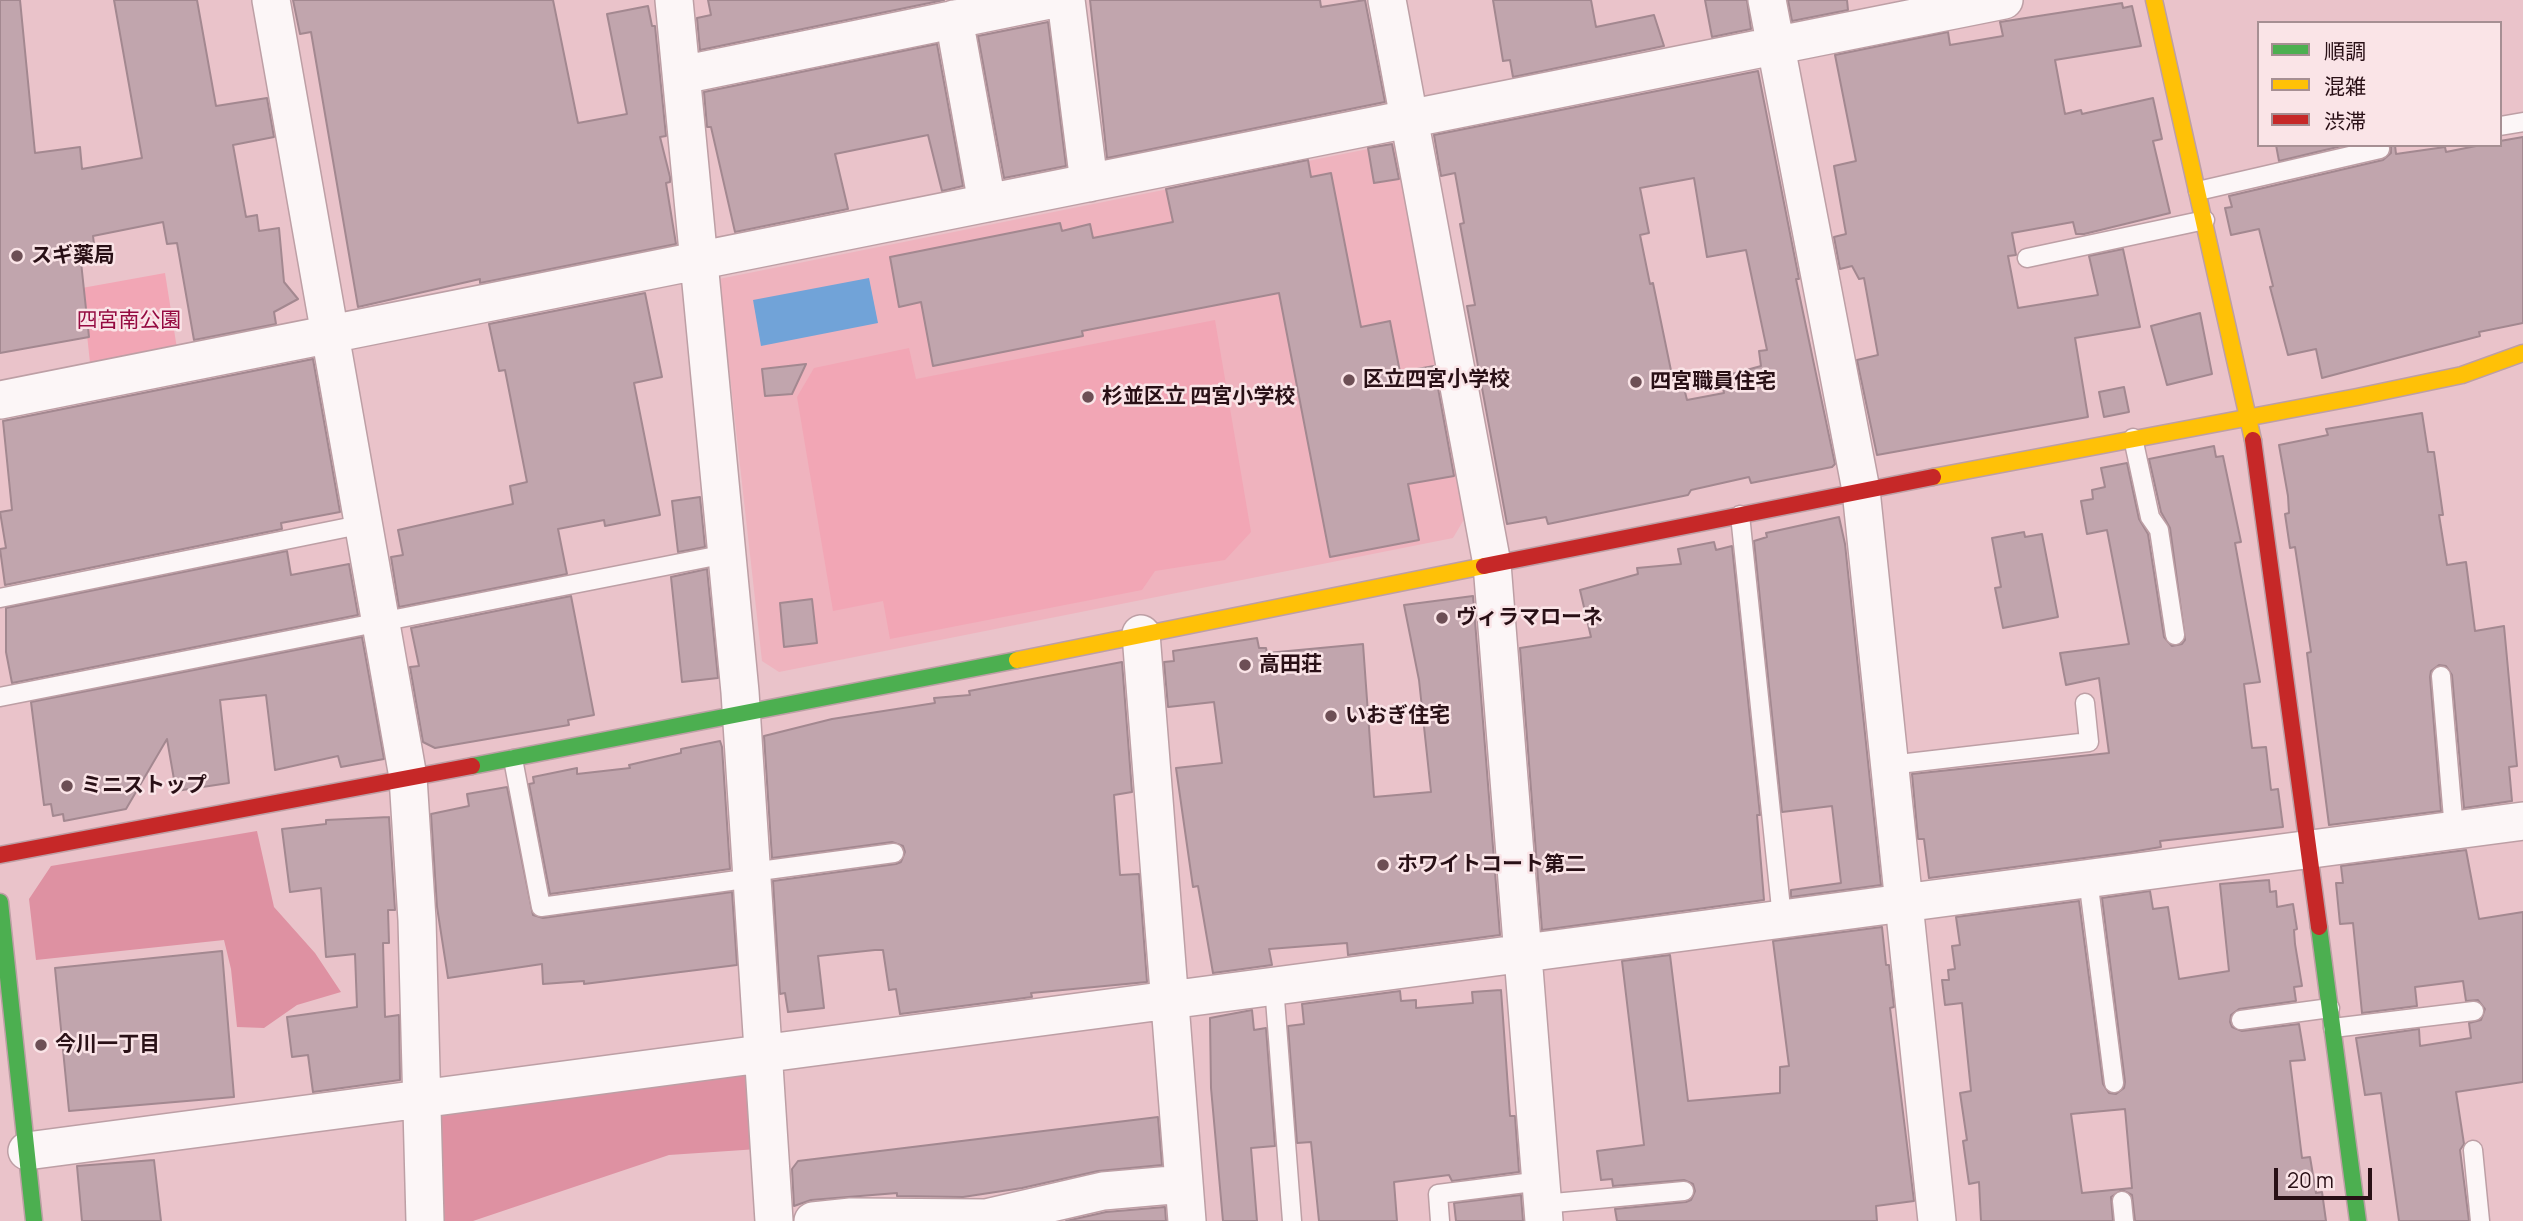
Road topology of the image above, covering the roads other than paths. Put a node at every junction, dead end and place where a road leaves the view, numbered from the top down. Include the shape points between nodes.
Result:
1 (271, 0) edge
2 (674, 0) edge
3 (1049, 0) edge
4 (1066, 0) edge
5 (1387, 0) edge
6 (1767, 0) edge
7 (2004, 0) edge
8 (2154, 0) edge
9 (954, 19) junction
10 (1776, 45) junction
11 (682, 75) junction
12 (1411, 119) junction
13 (2523, 122) edge
14 (2502, 126) edge
15 (2380, 149) dead end
16 (1089, 183) junction
17 (2199, 191) junction
18 (987, 203) junction
19 (2205, 220) junction
20 (2027, 258) dead end
21 (700, 260) junction
22 (331, 336) junction
23 (2523, 353) edge
24 (0, 400) edge
25 (2250, 415) junction
26 (2133, 438) junction
27 (1861, 491) junction
28 (1740, 515) junction
29 (364, 524) junction
30 (726, 554) junction
31 (1492, 564) junction
32 (0, 598) edge
33 (379, 622) junction
34 (1141, 634) junction
35 (2175, 635) dead end
36 (2441, 676) dead end
37 (0, 697) edge
38 (2085, 703) dead end
39 (741, 715) junction
40 (513, 759) junction
41 (1890, 765) junction
42 (408, 777) junction
43 (2523, 821) edge
44 (2454, 830) junction
45 (2309, 849) junction
46 (894, 853) dead end
47 (0, 855) edge
48 (752, 875) junction
49 (2088, 879) junction
50 (0, 902) edge
51 (1904, 902) junction
52 (1782, 918) junction
53 (1524, 954) junction
54 (1274, 986) junction
55 (1172, 999) junction
56 (2330, 1008) junction
57 (2473, 1011) dead end
58 (2241, 1020) dead end
59 (2333, 1028) junction
60 (765, 1054) junction
61 (2114, 1083) dead end
62 (421, 1098) junction
63 (2473, 1150) dead end
64 (27, 1151) junction
65 (1184, 1184) junction
66 (1684, 1191) dead end
67 (2122, 1201) dead end
68 (1543, 1202) edge
69 (34, 1221) edge
70 (425, 1221) edge
71 (774, 1221) edge
72 (813, 1221) edge
73 (1187, 1221) edge
74 (1292, 1221) edge
75 (1440, 1221) edge
76 (1937, 1221) edge
77 (2124, 1221) edge
78 (2358, 1221) edge
79 (2480, 1221) edge

1 - 22 street
2 - 11 street
3 - 9 street
4 - 16 street
5 - 12 street
6 - 10 street
7 - 10 street
8 - 17 street
9 - 11 street
9 - 18 street
10 - 12 street
10 - 27 street
11 - 21 street
12 - 16 street
12 - 31 street
13 - 14 lane
15 - 17 lane
16 - 18 street
17 - 19 street
18 - 21 street
19 - 20 lane
19 - 25 street
21 - 22 street
21 - 30 street
22 - 24 street
22 - 29 street
23 - 25 street via 2462,375
25 - 26 street
25 - 45 street
26 - 27 street
26 - 35 lane via 2150,517 2159,530
27 - 28 street
27 - 41 street
28 - 31 street
28 - 52 lane
29 - 32 lane
29 - 33 street
30 - 33 lane
30 - 39 street
31 - 34 street
31 - 53 street
33 - 37 lane
33 - 42 street
34 - 39 street
34 - 55 street
36 - 44 lane
38 - 41 lane via 2089,742
39 - 40 street
39 - 48 street
40 - 42 street
40 - 48 lane via 541,908
41 - 51 street
42 - 47 street
42 - 62 street
43 - 44 street
44 - 45 street
45 - 49 street
45 - 56 street
46 - 48 lane
48 - 60 street
49 - 51 street
49 - 61 lane
50 - 64 street
51 - 52 street
51 - 76 street
52 - 53 street
53 - 54 street
53 - 68 street
54 - 55 street
54 - 74 lane
55 - 60 street
55 - 65 street
56 - 58 lane
56 - 59 street
57 - 59 lane
59 - 78 street
60 - 62 street
60 - 71 street
62 - 64 street
62 - 70 street
63 - 79 lane
64 - 69 street
65 - 72 street via 1103,1191 986,1218
65 - 73 street
66 - 68 lane
67 - 77 lane
68 - 75 lane via 1438,1194

